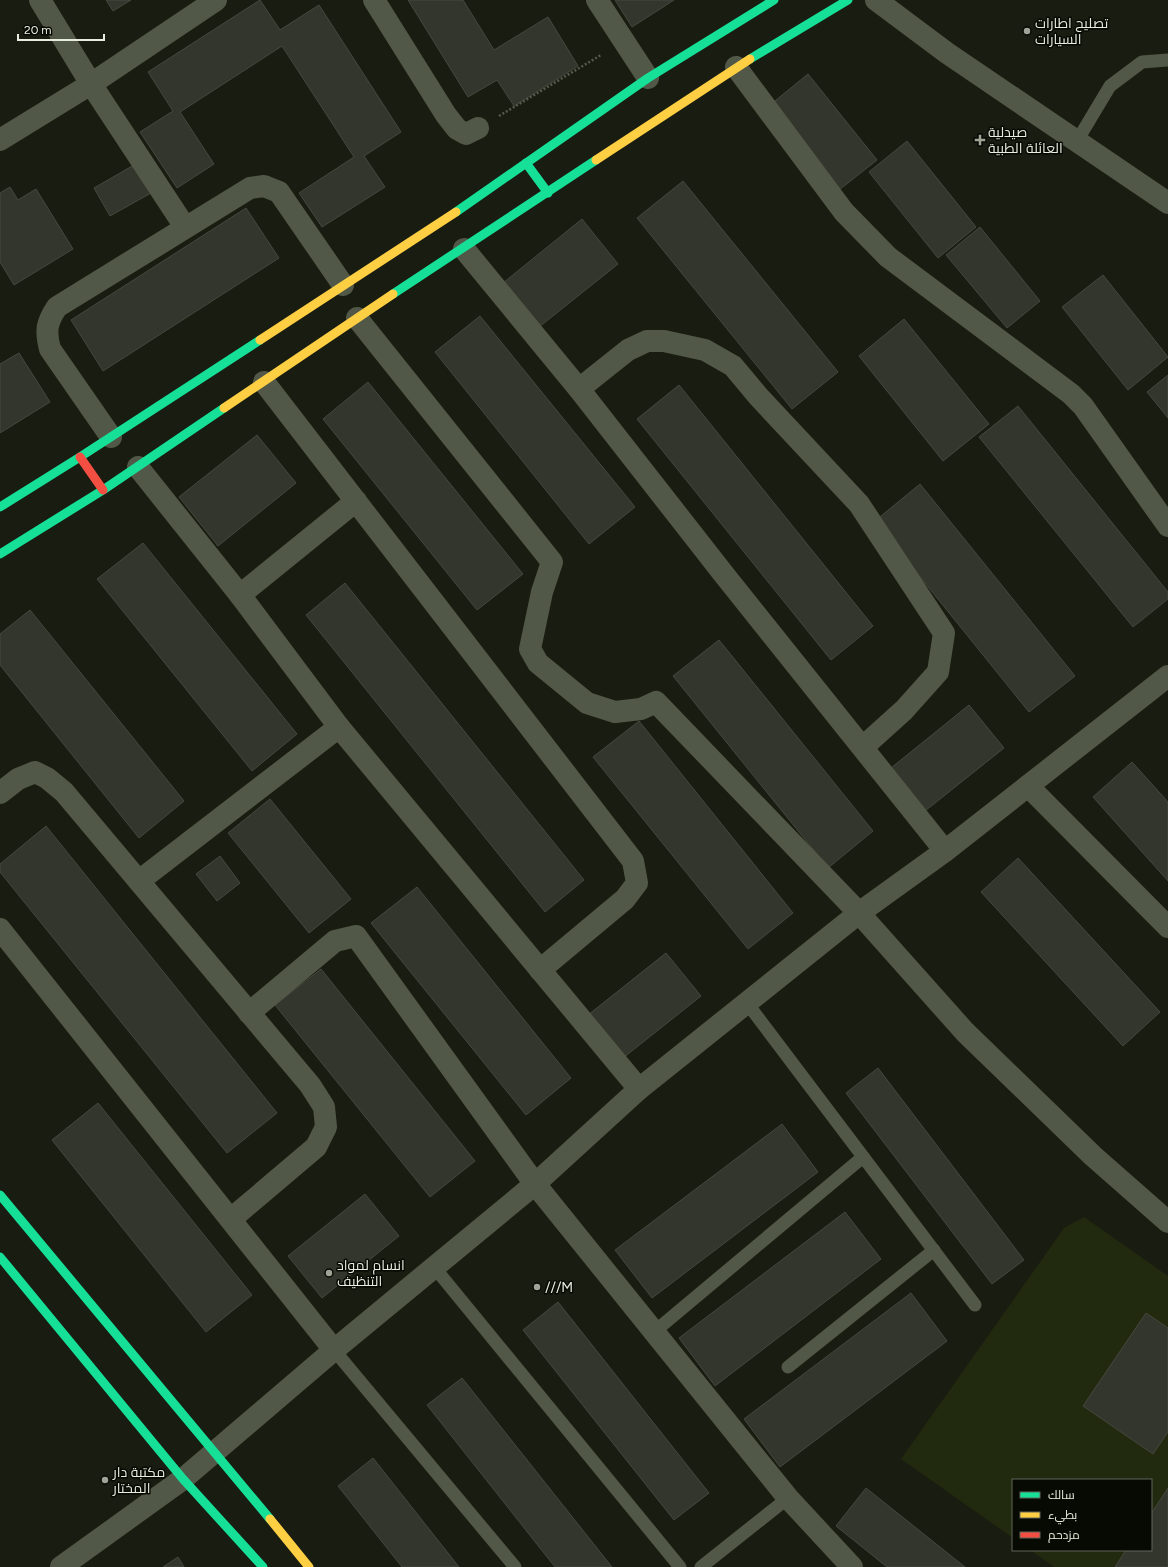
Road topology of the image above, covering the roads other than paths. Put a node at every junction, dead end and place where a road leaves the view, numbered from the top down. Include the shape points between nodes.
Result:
1 (40, 0) edge
2 (216, 0) edge
3 (374, 0) edge
4 (597, 0) edge
5 (774, 0) edge
6 (848, 0) edge
7 (876, 0) edge
8 (1168, 60) edge
9 (736, 67) junction
10 (648, 78) junction
11 (91, 84) junction
12 (478, 128) road end
13 (0, 140) edge
14 (1077, 141) junction
15 (526, 163) junction
16 (548, 193) junction
17 (1168, 203) edge
18 (185, 227) junction
19 (464, 249) junction
20 (343, 285) junction
21 (357, 318) junction
22 (264, 382) junction
23 (579, 389) junction
24 (111, 437) junction
25 (80, 457) junction
26 (138, 467) junction
27 (103, 490) junction
28 (356, 501) junction
29 (0, 507) edge
30 (1168, 526) edge
31 (0, 554) edge
32 (240, 595) junction
33 (1168, 676) edge
34 (339, 727) junction
35 (862, 748) junction
36 (1028, 786) junction
37 (0, 793) edge
38 (945, 851) junction
39 (138, 881) junction
40 (859, 913) junction
41 (1168, 927) edge
42 (0, 928) edge
43 (540, 970) junction
44 (747, 1003) junction
45 (249, 1013) junction
46 (639, 1089) junction
47 (863, 1157) junction
48 (535, 1184) junction
49 (0, 1195) edge
50 (231, 1219) junction
51 (1168, 1222) edge
52 (934, 1250) junction
53 (0, 1257) edge
54 (434, 1267) junction
55 (975, 1305) dead end
56 (654, 1332) junction
57 (334, 1350) junction
58 (788, 1367) dead end
59 (215, 1452) junction
60 (183, 1480) junction
61 (788, 1498) junction
62 (850, 1566) edge
63 (61, 1567) edge
64 (262, 1567) edge
65 (309, 1567) edge
66 (515, 1567) edge
67 (680, 1567) edge
68 (701, 1567) edge

1 - 11 street
2 - 11 street
3 - 12 street via 457,129 466,134
4 - 10 street
5 - 10 main road
6 - 9 main road
7 - 14 street via 947,53
8 - 14 lane via 1142,62 1110,86
9 - 16 main road
9 - 30 street via 844,212 888,257 1071,394 1083,406
10 - 15 main road
11 - 13 street
11 - 18 street
14 - 17 street
15 - 16 main road
15 - 20 main road
16 - 19 main road
18 - 20 street via 250,188 264,186 279,192
18 - 24 street via 57,306 49,320 46,336 50,349
19 - 21 main road
19 - 23 street
20 - 24 main road
21 - 22 main road
21 - 40 street via 552,562 530,650 538,663 587,703 615,712 641,709 656,702
22 - 26 main road
22 - 28 street
23 - 35 street
23 - 35 street via 628,350 647,341 664,341 706,350 733,366 859,504 944,633 938,672 904,710
24 - 25 main road
25 - 27 main road
25 - 29 main road
26 - 27 main road
26 - 32 street
27 - 31 main road
28 - 32 street
28 - 43 street via 633,861 637,882 625,899
32 - 34 street
33 - 36 street
34 - 39 street
34 - 43 street
35 - 38 street
36 - 38 street
36 - 41 street
37 - 39 street via 18,779 35,772 48,778 64,792
38 - 40 street
39 - 45 street
40 - 44 street
40 - 51 street via 965,1032 1093,1156
42 - 50 street
43 - 46 street
44 - 46 street
44 - 47 lane
45 - 48 street via 335,941 356,936
45 - 50 street via 310,1085 324,1107 326,1127 316,1147
46 - 48 street
47 - 52 lane
47 - 56 lane
48 - 54 street
48 - 56 street
49 - 59 main road
50 - 57 street
52 - 55 lane
52 - 58 lane
53 - 60 main road
54 - 57 street
54 - 67 lane
56 - 61 street
57 - 59 street
57 - 66 lane
59 - 60 street
59 - 65 main road
60 - 63 street
60 - 64 main road
61 - 62 street
61 - 68 lane

